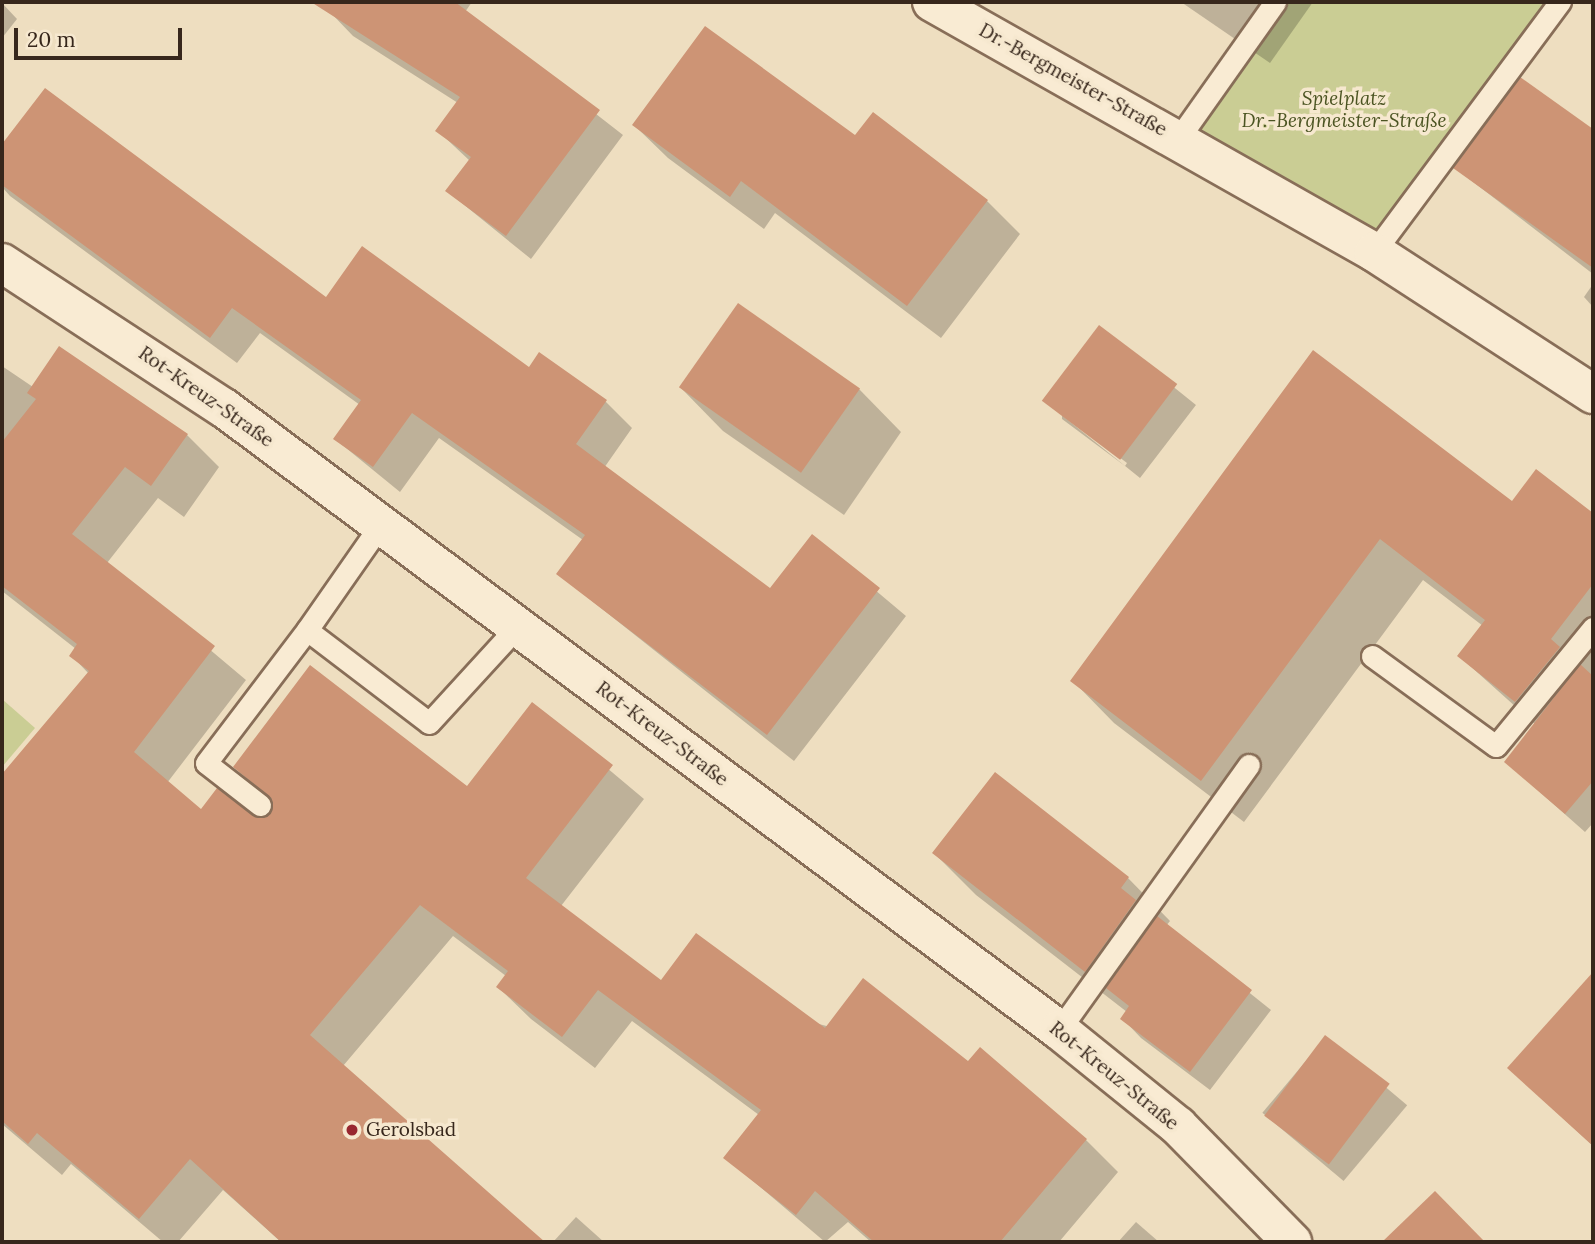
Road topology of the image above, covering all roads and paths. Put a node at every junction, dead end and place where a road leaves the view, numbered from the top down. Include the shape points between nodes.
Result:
1 (932, 2) edge
2 (1275, 2) edge
3 (1560, 2) edge
4 (1178, 139) junction
5 (1374, 252) junction
6 (2, 262) edge
7 (1593, 394) edge
8 (381, 524) junction
9 (518, 626) junction
10 (1593, 628) edge
11 (307, 630) junction
12 (1372, 656) dead end
13 (1249, 765) dead end
14 (260, 805) dead end
15 (1059, 1030) junction
16 (1292, 1242) edge

1 - 4 street, Dr.-Bergmeister-Straße
2 - 4 lane, Dr.-Bergmeister-Straße
3 - 5 lane
4 - 5 street, Dr.-Bergmeister-Straße
5 - 7 street, Dr.-Bergmeister-Straße
6 - 8 street, Rot-Kreuz-Straße via 224,408
8 - 9 street, Rot-Kreuz-Straße
8 - 11 lane
9 - 11 lane via 429,723
9 - 15 street, Rot-Kreuz-Straße
10 - 12 lane via 1496,746
11 - 14 lane via 206,763
13 - 15 lane
15 - 16 street, Rot-Kreuz-Straße via 1178,1126

